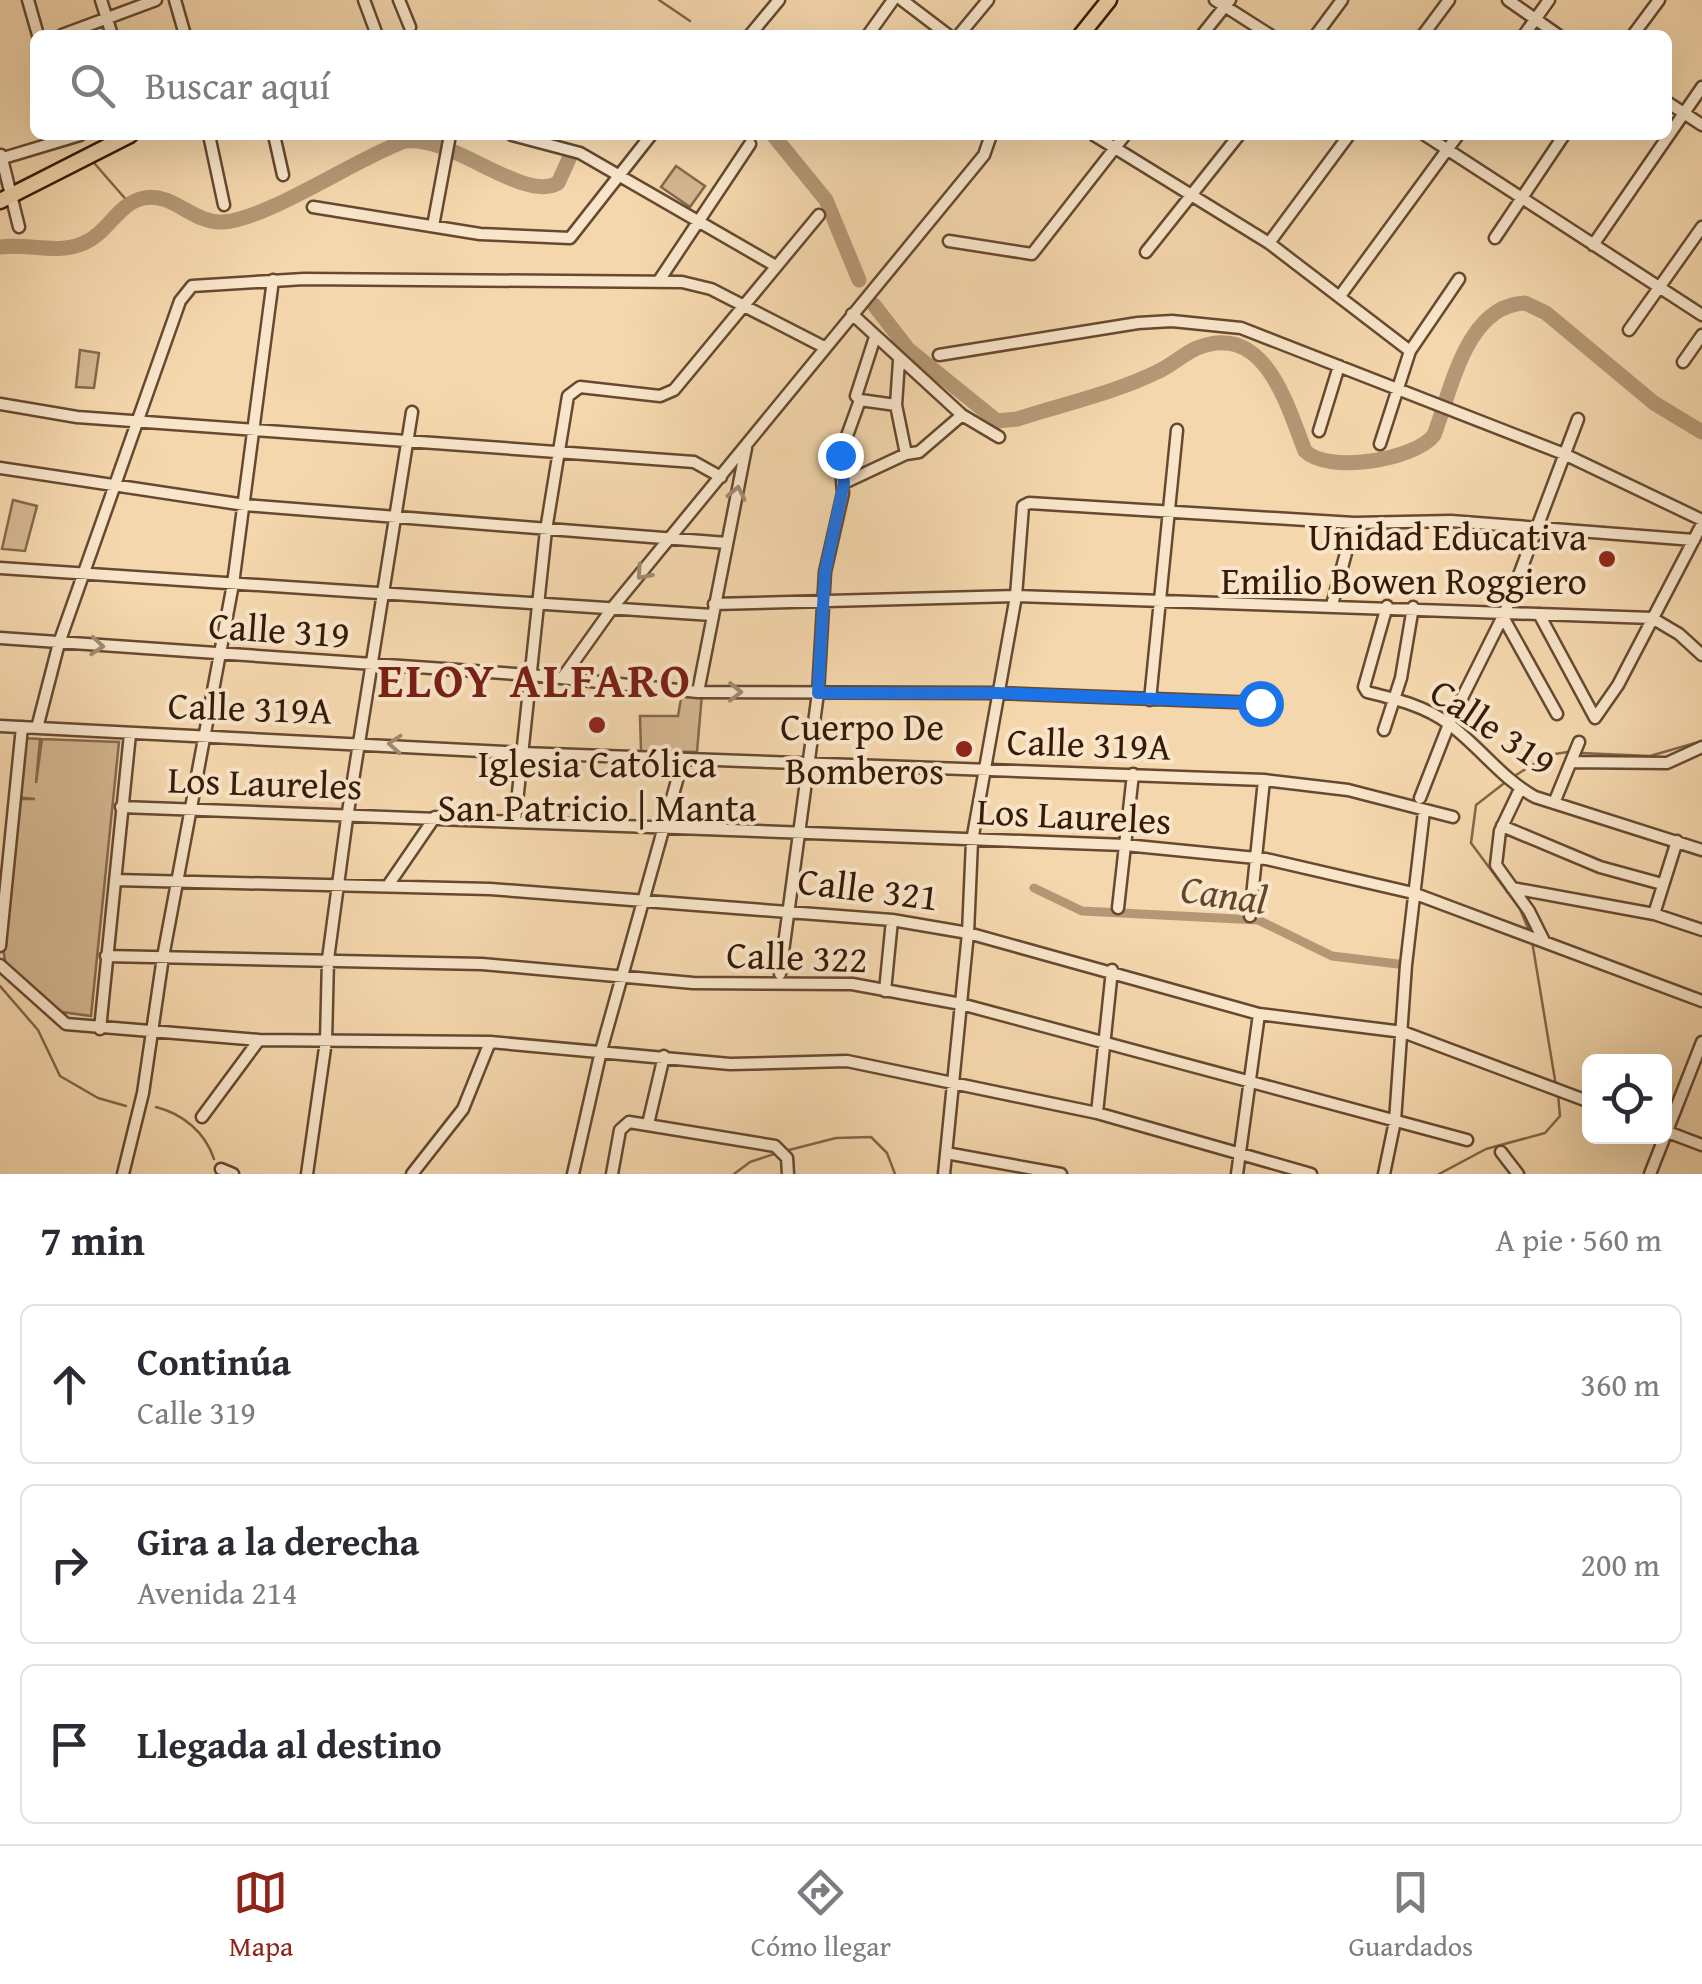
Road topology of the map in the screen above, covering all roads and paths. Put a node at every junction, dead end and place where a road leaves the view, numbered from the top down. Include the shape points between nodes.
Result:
1 (28, 0) edge
2 (100, 0) edge
3 (156, 0) edge
4 (175, 0) edge
5 (364, 0) edge
6 (399, 0) edge
7 (779, 0) edge
8 (893, 0) edge
9 (902, 0) edge
10 (988, 0) edge
11 (1109, 0) edge
12 (1342, 0) edge
13 (1449, 0) edge
14 (1508, 0) edge
15 (1549, 0) edge
16 (1659, 0) edge
17 (1223, 2) edge
18 (1534, 19) junction
19 (107, 20) junction
20 (410, 27) dead end
21 (37, 30) edge
22 (77, 30) edge
23 (110, 30) edge
24 (184, 30) edge
25 (375, 30) edge
26 (754, 30) edge
27 (872, 30) edge
28 (941, 30) edge
29 (963, 30) edge
30 (1086, 30) edge
31 (1205, 30) edge
32 (1263, 30) edge
33 (1320, 30) edge
34 (1427, 30) edge
35 (1527, 30) edge
36 (1550, 30) edge
37 (1637, 30) edge
38 (1702, 87) edge
39 (1672, 105) edge
40 (1685, 112) junction
41 (1702, 124) edge
42 (1672, 131) edge
43 (56, 140) edge
44 (120, 140) edge
45 (210, 140) edge
46 (275, 140) edge
47 (448, 140) edge
48 (531, 140) edge
49 (647, 140) edge
50 (989, 140) edge
51 (1102, 140) edge
52 (1121, 140) edge
53 (1235, 140) edge
54 (1345, 140) edge
55 (1433, 140) edge
56 (1455, 140) edge
57 (1561, 140) edge
58 (1666, 140) edge
59 (750, 144) dead end
60 (1114, 148) junction
61 (1448, 150) junction
62 (0, 156) edge
63 (282, 175) dead end
64 (621, 176) junction
65 (6, 197) edge
66 (1192, 197) junction
67 (1522, 197) junction
68 (224, 205) dead end
69 (313, 207) dead end
70 (819, 215) dead end
71 (696, 220) junction
72 (433, 226) junction
73 (18, 227) dead end
74 (1702, 227) edge
75 (1495, 238) dead end
76 (949, 241) dead end
77 (1269, 243) junction
78 (1593, 245) junction
79 (1146, 252) dead end
80 (774, 265) junction
81 (1459, 279) dead end
82 (273, 280) junction
83 (658, 282) junction
84 (1658, 287) junction
85 (1340, 296) junction
86 (745, 305) junction
87 (852, 314) junction
88 (1702, 314) edge
89 (1629, 330) dead end
90 (1702, 334) edge
91 (874, 337) junction
92 (824, 347) junction
93 (1410, 350) junction
94 (939, 355) dead end
95 (899, 362) junction
96 (1683, 362) dead end
97 (1339, 366) junction
98 (1396, 388) junction
99 (860, 400) junction
100 (0, 404) edge
101 (896, 405) junction
102 (412, 412) dead end
103 (962, 415) junction
104 (1578, 419) dead end
105 (136, 420) junction
106 (1177, 430) dead end
107 (254, 431) junction
108 (1318, 431) dead end
109 (999, 437) dead end
110 (748, 442) junction
111 (408, 443) junction
112 (1380, 444) dead end
113 (558, 454) junction
114 (906, 454) junction
115 (1564, 454) junction
116 (0, 468) edge
117 (721, 477) junction
118 (844, 483) junction
119 (115, 485) junction
120 (244, 505) junction
121 (1168, 510) junction
122 (396, 519) junction
123 (1702, 522) edge
124 (1354, 523) junction
125 (1539, 527) junction
126 (546, 530) junction
127 (674, 537) junction
128 (1694, 540) junction
129 (726, 544) junction
130 (0, 568) edge
131 (86, 575) junction
132 (234, 584) junction
133 (384, 595) junction
134 (1016, 596) junction
135 (1160, 598) junction
136 (538, 604) junction
137 (824, 604) junction
138 (1332, 605) junction
139 (613, 606) junction
140 (1387, 606) junction
141 (1413, 607) junction
142 (713, 610) junction
143 (1539, 614) junction
144 (1504, 615) junction
145 (1652, 618) junction
146 (0, 638) edge
147 (58, 643) junction
148 (1702, 655) edge
149 (220, 656) junction
150 (373, 666) junction
151 (531, 674) junction
152 (563, 677) junction
153 (698, 692) junction
154 (818, 693) junction
155 (996, 693) junction
156 (1394, 699) junction
157 (1150, 700) junction
158 (1269, 710) dead end
159 (1557, 714) dead end
160 (1450, 724) junction
161 (0, 726) edge
162 (22, 727) junction
163 (37, 728) junction
164 (1384, 730) dead end
165 (130, 734) junction
166 (207, 736) junction
167 (361, 742) junction
168 (1579, 742) dead end
169 (1702, 747) edge
170 (522, 753) junction
171 (683, 759) junction
172 (1572, 759) junction
173 (808, 764) junction
174 (982, 770) junction
175 (1133, 774) junction
176 (1264, 780) junction
177 (1517, 787) junction
178 (1554, 803) junction
179 (1422, 804) junction
180 (121, 806) junction
181 (190, 811) junction
182 (435, 817) junction
183 (1452, 817) dead end
184 (347, 818) junction
185 (515, 821) junction
186 (1502, 826) junction
187 (666, 827) junction
188 (797, 835) junction
189 (972, 841) junction
190 (1677, 841) junction
191 (1125, 845) junction
192 (1702, 850) edge
193 (1260, 858) junction
194 (115, 880) junction
195 (177, 884) junction
196 (389, 884) junction
197 (1662, 884) junction
198 (338, 888) junction
199 (1512, 888) junction
200 (1413, 893) junction
201 (643, 897) junction
202 (1118, 908) dead end
203 (788, 909) junction
204 (1654, 914) junction
205 (1250, 916) dead end
206 (892, 920) junction
207 (1702, 930) edge
208 (968, 932) junction
209 (1541, 940) junction
210 (0, 946) edge
211 (106, 956) junction
212 (163, 957) junction
213 (328, 959) junction
214 (0, 965) edge
215 (1112, 970) junction
216 (780, 974) dead end
217 (621, 978) junction
218 (885, 990) junction
219 (1702, 1001) edge
220 (961, 1004) junction
221 (1259, 1014) junction
222 (100, 1029) junction
223 (152, 1030) junction
224 (1403, 1032) junction
225 (259, 1040) junction
226 (326, 1041) junction
227 (490, 1042) junction
228 (1702, 1042) edge
229 (1106, 1043) junction
230 (601, 1051) junction
231 (664, 1056) junction
232 (1251, 1081) junction
233 (954, 1083) junction
234 (1582, 1099) edge
235 (1097, 1113) junction
236 (202, 1117) dead end
237 (1672, 1117) edge
238 (1394, 1121) junction
239 (648, 1124) junction
240 (1672, 1134) edge
241 (1467, 1140) dead end
242 (1661, 1144) edge
243 (1702, 1145) edge
244 (946, 1152) junction
245 (1240, 1152) junction
246 (1501, 1152) dead end
247 (1000, 1168) edge
248 (221, 1169) dead end
249 (123, 1174) edge
250 (232, 1174) edge
251 (307, 1174) edge
252 (412, 1174) edge
253 (572, 1174) edge
254 (612, 1174) edge
255 (788, 1174) edge
256 (944, 1174) edge
257 (1061, 1174) edge
258 (1237, 1174) edge
259 (1311, 1174) edge
260 (1384, 1174) edge
261 (1518, 1174) edge
262 (1650, 1174) edge

1 - 21 street
2 - 19 street
3 - 19 street
4 - 24 street
5 - 25 street
6 - 20 street
7 - 26 street
8 - 27 street
9 - 28 street
10 - 29 street
11 - 30 main road
12 - 33 street
13 - 34 street
14 - 18 street
15 - 18 street
16 - 37 street
17 - 31 street
17 - 32 street
18 - 35 street
18 - 36 street
19 - 22 street
19 - 23 street
38 - 40 street
39 - 40 street
40 - 41 street
40 - 42 street
43 - 62 street
44 - 65 main road
45 - 68 street
46 - 63 street
47 - 72 street
48 - 64 street via 580,153
49 - 64 street
50 - 87 street via 984,156
51 - 60 street
52 - 60 street
53 - 66 street
54 - 77 street
55 - 61 street
56 - 61 street
57 - 67 street
58 - 78 street
59 - 71 street
60 - 66 street
60 - 76 street via 1032,254
61 - 67 street
61 - 85 street
62 - 65 street
64 - 71 street
64 - 72 street via 570,238
65 - 73 street
66 - 77 street
66 - 79 street
67 - 75 street
67 - 78 street
69 - 72 street
70 - 80 street
71 - 80 street
71 - 83 street
74 - 84 street
77 - 85 street
78 - 84 street
80 - 86 street
81 - 93 street
82 - 83 street
82 - 105 street via 192,286
82 - 107 street
83 - 86 street via 703,286
84 - 88 street
84 - 89 street
85 - 93 street
86 - 92 street
86 - 113 street via 674,390 660,396 580,387 568,396
87 - 91 street
87 - 92 street
90 - 96 street
91 - 95 street
91 - 99 street via 855,389
92 - 110 street
93 - 98 street
94 - 97 street via 1172,321 1240,328
95 - 101 street
95 - 103 street
97 - 98 street
97 - 108 street
98 - 112 street
98 - 115 street
99 - 101 street
99 - 118 street via 840,455
100 - 105 street
101 - 114 street
102 - 111 street
103 - 109 street
103 - 114 street via 919,452
104 - 115 street
105 - 107 street
105 - 119 street
106 - 121 street
107 - 111 street
107 - 120 street
110 - 117 street
129 -> 110 street
111 - 113 street
111 - 122 street
113 - 117 street via 694,462
113 - 126 street
114 - 118 street
115 - 123 street
115 - 125 street
116 - 119 street
117 - 127 street
118 - 137 street
119 - 120 street
119 - 131 street
120 - 122 street
120 - 132 street
121 - 124 street
121 - 134 street via 1022,506
121 - 135 street
122 - 126 street
122 - 133 street
123 - 128 street
124 - 125 street via 1451,520
124 - 138 street
125 - 128 street
125 - 144 street
126 - 127 street
126 - 136 street
127 - 129 street
127 -> 139 street
128 - 145 street
129 - 142 street
130 - 131 street
131 - 132 street
131 - 147 street
132 - 133 street
132 - 149 street
133 - 136 street
133 - 150 street
134 - 135 street
134 - 137 street
134 - 155 street
135 - 138 street
135 - 157 street
136 - 139 street
136 - 151 street
137 - 142 street
137 - 154 street
138 - 140 street
139 - 142 street
139 - 152 street
140 - 141 street
140 - 156 street, Calle 319 via 1365,690
141 - 144 street
141 - 156 street
142 - 153 street
143 - 144 street
143 - 145 street
143 - 145 street via 1594,718
144 - 159 street
144 - 160 street
145 - 148 street
146 - 147 street, Calle 319
147 -> 149 street, Calle 319
147 - 163 street
149 - 150 street, Calle 319
149 - 166 street
150 - 151 street, Calle 319
150 - 167 street
151 - 152 street, Calle 319
151 - 170 street
152 - 153 street, Calle 319
153 -> 154 street, Calle 319
154 - 155 street, Calle 319
154 - 173 street
155 - 157 street, Calle 319
155 - 174 street
156 - 160 street, Calle 319
156 - 164 street
157 - 158 street, Calle 319 via 1260,703
160 - 177 street, Calle 319
160 - 179 street
161 - 162 street, Calle 319A
162 - 163 street, Calle 319A
162 - 210 street
163 - 165 street, Calle 319A
165 - 166 street, Calle 319A
165 - 180 street
166 - 167 street, Calle 319A
166 - 181 street
170 -> 167 street, Calle 319A
167 - 184 street
168 - 172 street
169 - 172 street via 1645,765
170 - 171 street, Calle 319A
170 - 185 street
171 - 173 street, Calle 319A
171 - 187 street
172 - 178 street
173 - 174 street, Calle 319A
173 - 188 street
174 - 175 street, Calle 319A
174 - 189 street
175 - 176 street, Calle 319A
175 - 191 street
176 - 179 street, Calle 319A
176 - 193 street
177 - 178 street, Calle 319
177 - 186 street
178 - 190 street, Calle 319
179 - 183 street, Calle 319A
179 - 200 street
180 - 181 street, Los Laureles
180 - 194 street
181 - 184 street, Los Laureles
181 - 195 street
182 - 184 street, Los Laureles
182 - 185 street, Los Laureles
182 - 196 street
184 - 198 street
185 - 187 street, Los Laureles
186 - 197 street
186 - 199 street via 1496,864
187 - 188 street, Los Laureles
187 - 201 street
188 - 189 street, Los Laureles
188 - 203 street
189 - 191 street, Los Laureles
189 - 208 street
190 - 192 street, Calle 319
190 - 197 street
191 - 193 street, Los Laureles
191 - 202 street
193 - 200 street, Los Laureles
193 - 205 street
194 - 195 street, Calle 321
194 - 211 street
195 - 198 street, Calle 321
195 - 212 street
196 - 198 street, Calle 321
196 - 201 street, Calle 321
197 - 204 street
198 - 213 street
199 - 204 street
199 - 209 street
200 - 209 street, Los Laureles
200 - 224 street
201 - 203 street, Calle 321
201 - 217 street
203 - 206 street, Calle 321
203 - 216 street
204 - 207 street
206 - 208 street, Calle 321
206 - 218 street
208 - 215 street, Calle 321
208 - 220 street
209 - 219 street, Los Laureles
211 - 212 street, Calle 322
211 - 222 street
212 - 213 street, Calle 322
212 - 223 street
213 - 217 street, Calle 322
213 - 226 street
214 - 222 street via 57,1020
215 - 221 street, Calle 321
215 - 229 street
217 - 218 street, Calle 322 via 824,982
217 - 230 street
218 - 220 street, Calle 322
220 - 229 street, Calle 322
220 - 233 street
221 - 224 street, Calle 321
221 - 232 street
222 - 223 street
223 - 225 street
223 - 249 street
224 - 234 street, Calle 321
224 - 238 street
225 - 226 street
225 - 236 street
226 - 227 street
226 - 251 street
227 - 230 street
227 - 252 street via 463,1109
228 - 237 street
229 - 232 street, Calle 322
229 - 235 street
230 - 231 street
230 - 253 street
231 - 233 street via 730,1064 848,1061
231 - 239 street
232 - 238 street, Calle 322
232 - 245 street
233 - 235 street
233 - 244 street
235 - 245 street
238 - 241 street, Calle 322
238 - 260 street
239 - 254 street via 624,1124
239 - 255 street via 776,1146 787,1158
240 - 243 street
242 - 262 street
244 - 247 street
244 - 256 street
245 - 258 street
245 - 259 street
246 - 261 street
247 - 257 street
248 - 250 street

